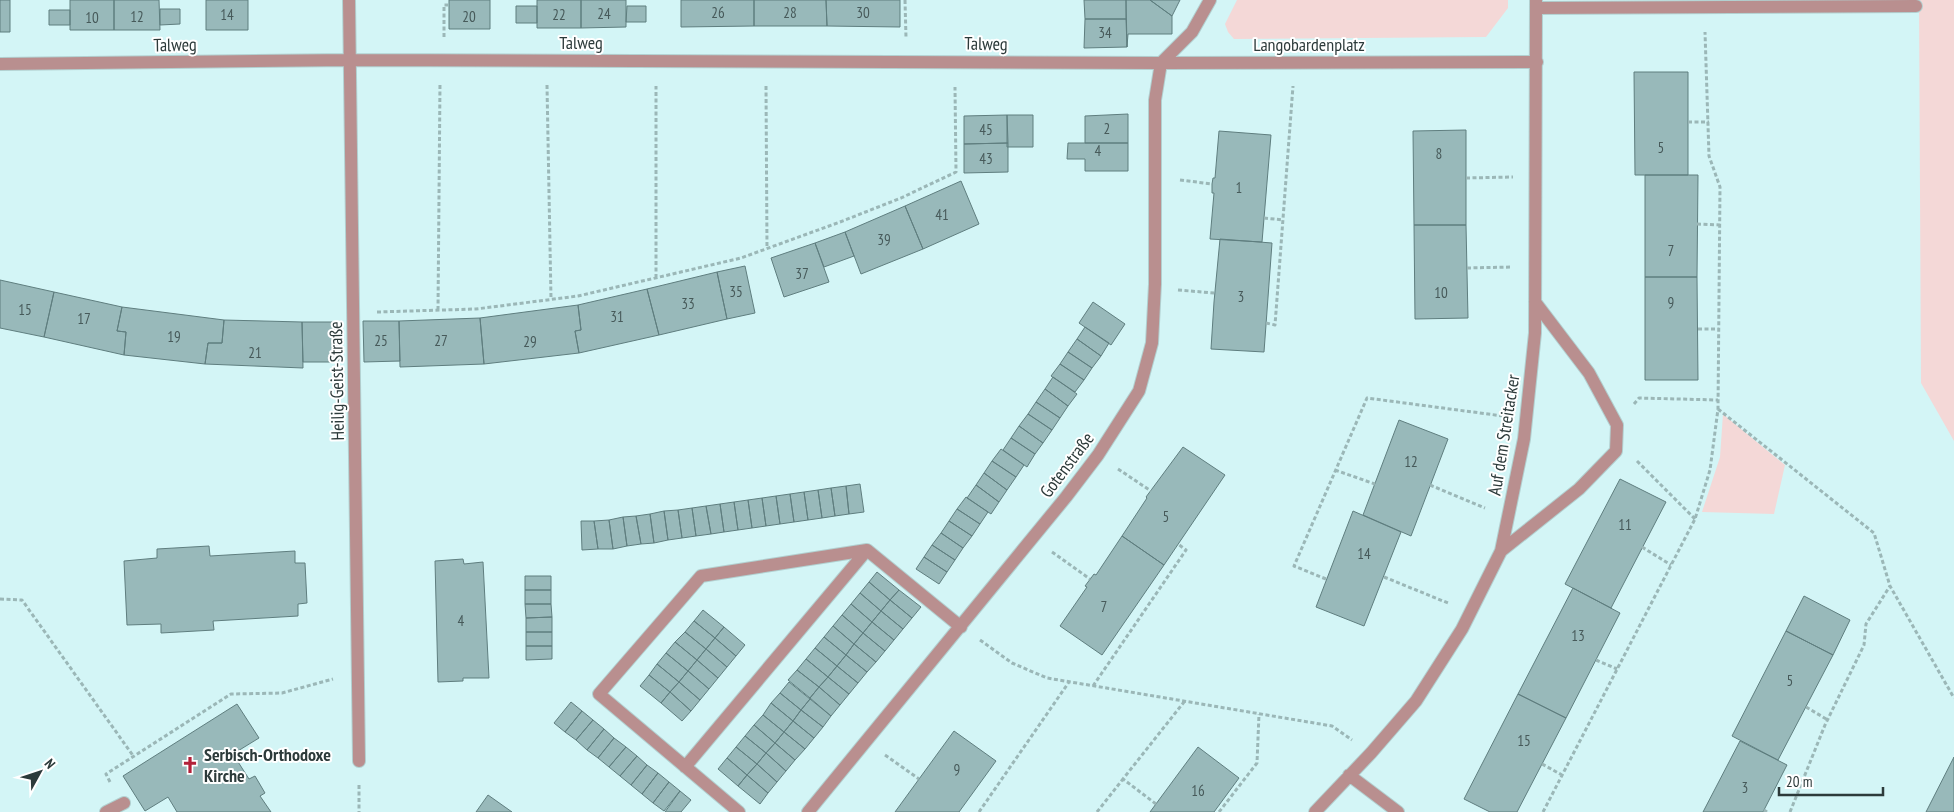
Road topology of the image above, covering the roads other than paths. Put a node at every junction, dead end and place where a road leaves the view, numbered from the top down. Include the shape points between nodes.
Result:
1 (349, 0) edge
2 (1210, 0) edge
3 (1765, 3) edge
4 (1536, 4) edge
5 (1672, 4) edge
6 (1916, 6) dead end
7 (350, 60) junction
8 (1537, 62) junction
9 (1161, 63) junction
10 (0, 64) edge
11 (1535, 302) junction
12 (867, 550) junction
13 (1501, 551) junction
14 (960, 627) junction
15 (359, 761) dead end
16 (685, 767) junction
17 (1349, 775) junction
18 (124, 803) road end
19 (106, 812) edge
20 (739, 812) edge
21 (808, 812) edge
22 (1314, 812) edge
23 (1398, 812) edge

1 - 7 street, Heilig-Geist-Straße
2 - 9 street via 1192,32
3 - 5 street via 1704,7
3 - 6 street
4 - 5 street
4 - 8 street, Auf dem Streitacker
7 - 9 street, Talweg
7 - 10 street, Talweg
7 - 15 street, Heilig-Geist-Straße
8 - 9 street, Langobardenplatz
8 - 11 street, Auf dem Streitacker
9 - 14 street, Gotenstraße via 1155,100 1152,344 1139,391 1098,455
11 - 13 street, Auf dem Streitacker via 1524,439
11 - 13 street via 1589,373 1617,425 1616,451 1579,489
12 - 14 street
12 - 16 street
12 - 16 street via 701,576 599,694
13 - 17 street, Auf dem Streitacker via 1462,629 1416,701
14 - 21 street, Gotenstraße
16 - 20 street
17 - 22 street, Auf dem Streitacker
17 - 23 street
18 - 19 street

